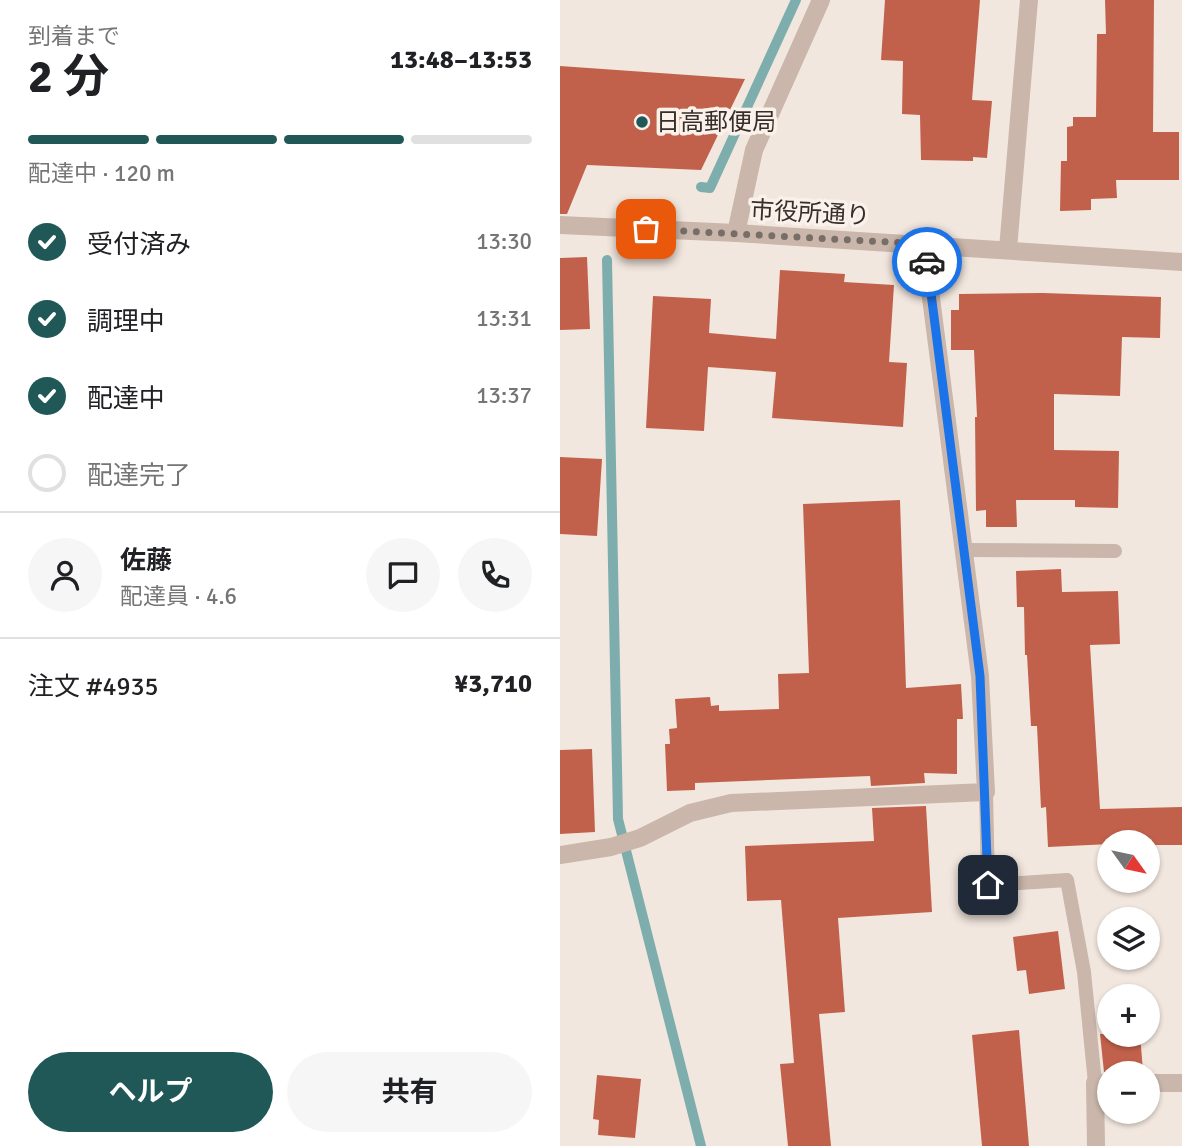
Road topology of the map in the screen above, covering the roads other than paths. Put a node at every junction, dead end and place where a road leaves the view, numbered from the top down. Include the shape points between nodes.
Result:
1 (821, 0) edge
2 (1029, 0) edge
3 (560, 225) edge
4 (736, 233) junction
5 (925, 244) junction
6 (1008, 250) junction
7 (1182, 262) edge
8 (962, 550) junction
9 (1115, 551) dead end
10 (986, 792) junction
11 (560, 855) edge
12 (1098, 1061) edge
13 (1160, 1083) edge
14 (1182, 1083) edge
15 (1098, 1124) edge
16 (1096, 1146) edge

1 - 4 street via 754,150
2 - 6 street
3 - 4 street, 市役所通り
4 - 5 street, 市役所通り
5 - 6 street, 市役所通り
5 - 8 street
6 - 7 street, 市役所通り
8 - 9 lane
8 - 10 street via 980,676
10 - 11 street via 731,803 690,813 635,840
10 - 12 lane via 988,885 1067,880
13 - 14 street
15 - 16 street

